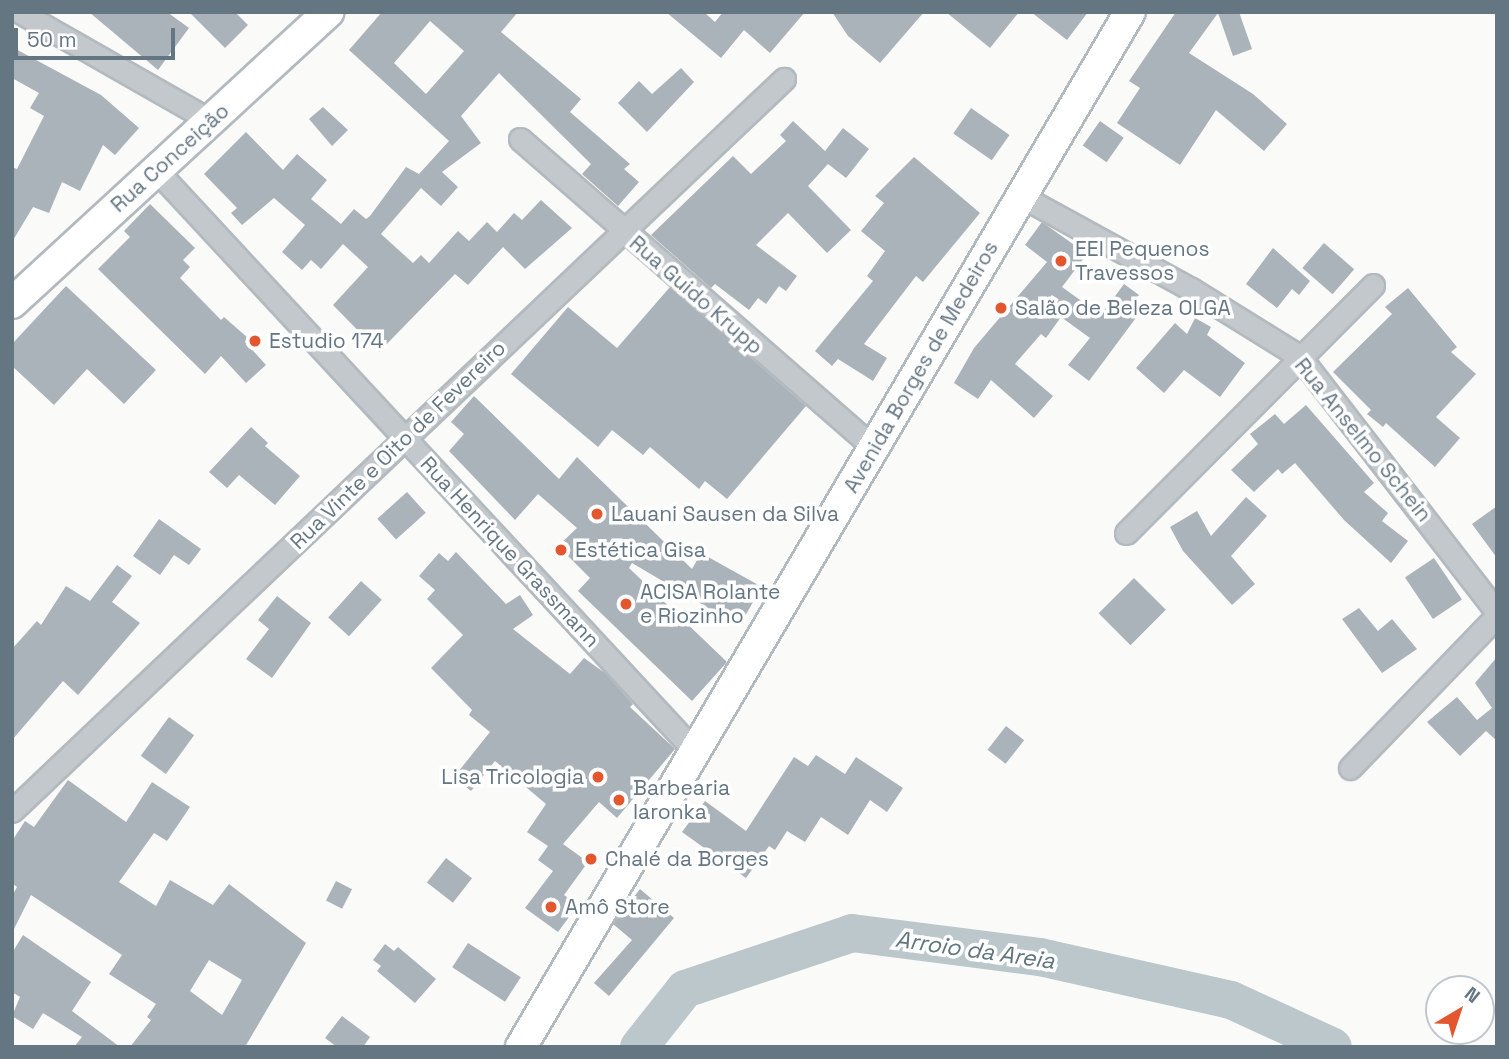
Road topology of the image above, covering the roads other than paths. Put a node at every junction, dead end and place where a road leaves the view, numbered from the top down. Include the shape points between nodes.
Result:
1 (20, 12) edge
2 (328, 12) edge
3 (1130, 12) edge
4 (783, 79) dead end
5 (211, 121) junction
6 (520, 139) dead end
7 (156, 170) junction
8 (1021, 196) junction
9 (622, 232) junction
10 (1373, 285) dead end
11 (12, 303) edge
12 (1299, 356) junction
13 (404, 438) junction
14 (875, 449) junction
15 (1126, 533) dead end
16 (1497, 614) edge
17 (693, 749) junction
18 (1350, 768) dead end
19 (12, 811) edge
20 (521, 1047) edge

1 - 5 street
2 - 5 main road, Rua Conceição
3 - 8 main road, Avenida Borges de Medeiros
4 - 9 street, Rua Vinte e Oito de Fevereiro
5 - 7 main road, Rua Conceição
6 - 9 street, Rua Guido Krupp
7 - 11 main road, Rua Conceição
7 - 13 street, Rua Henrique Grassmann
8 - 12 street, Rua Anselmo Schein via 1191,289
8 - 14 main road, Avenida Borges de Medeiros
9 - 13 street, Rua Vinte e Oito de Fevereiro
9 - 14 street, Rua Guido Krupp
10 - 12 street
12 - 15 street
12 - 16 street, Rua Anselmo Schein
13 - 17 street, Rua Henrique Grassmann
13 - 19 street, Rua Vinte e Oito de Fevereiro
14 - 17 main road, Avenida Borges de Medeiros
16 - 18 street
17 - 20 main road, Avenida Borges de Medeiros

